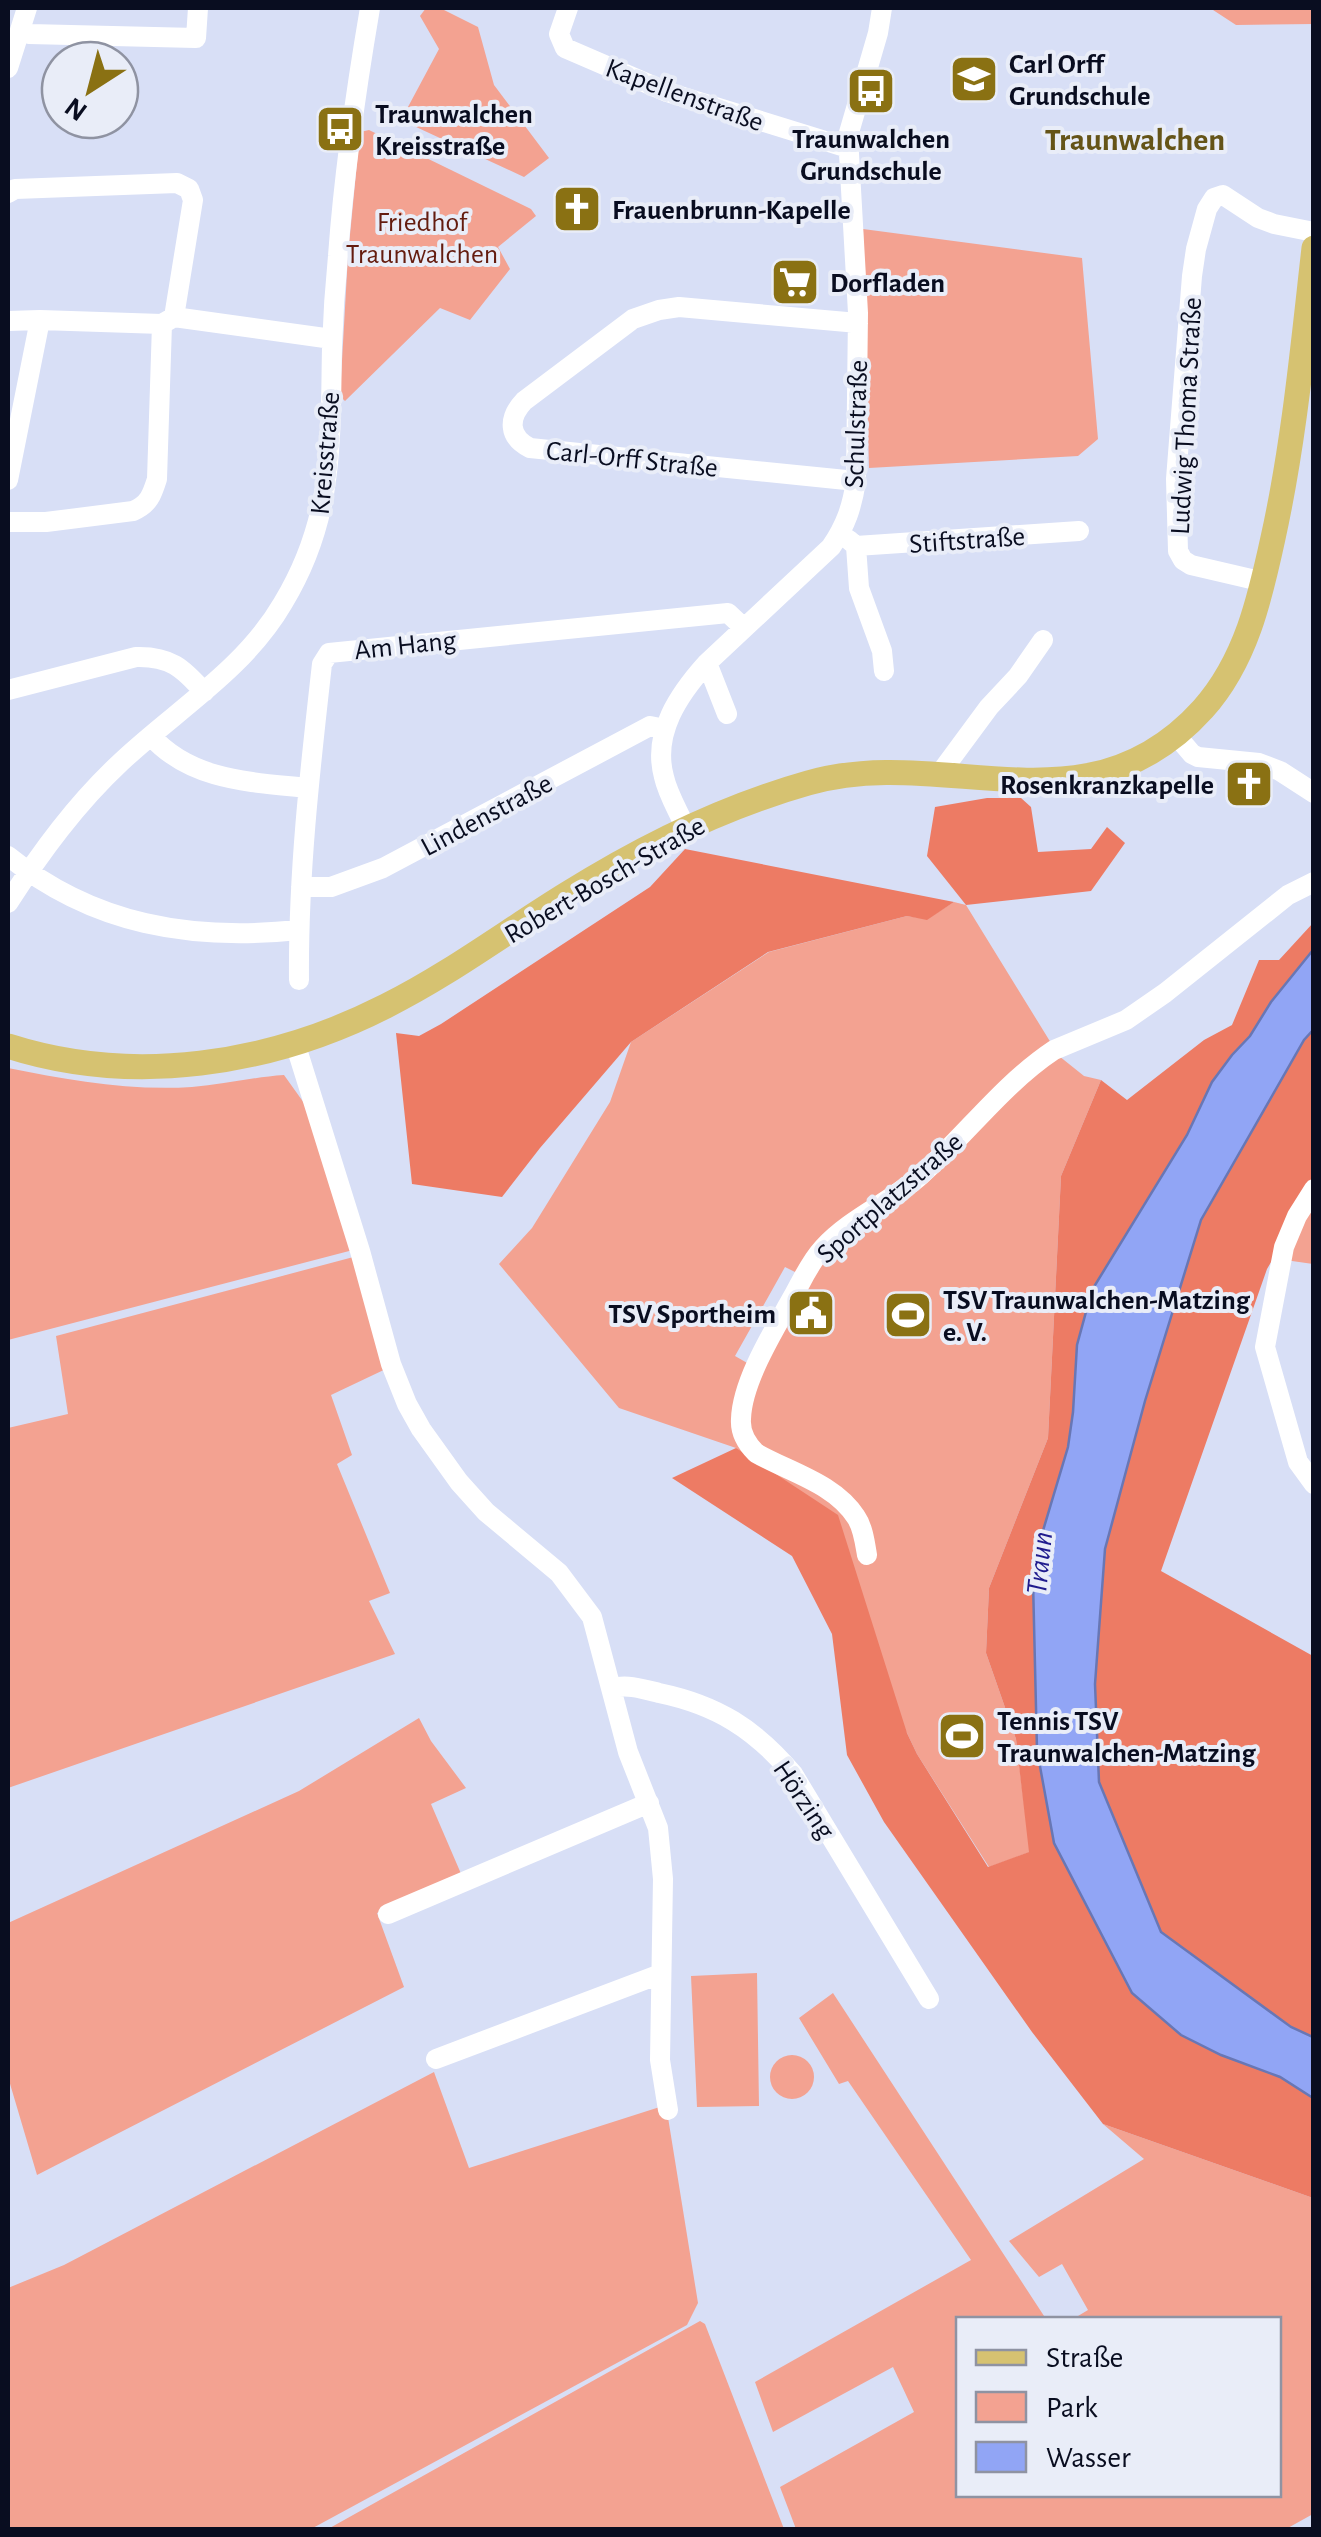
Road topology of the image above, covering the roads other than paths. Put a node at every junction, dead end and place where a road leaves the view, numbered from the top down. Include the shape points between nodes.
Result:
1 (27, 8) edge
2 (198, 8) edge
3 (370, 8) edge
4 (568, 8) edge
5 (882, 8) edge
6 (20, 31) junction
7 (8, 68) edge
8 (848, 148) junction
9 (8, 192) edge
10 (1314, 232) edge
11 (1314, 248) edge
12 (40, 320) junction
13 (8, 321) edge
14 (168, 321) junction
15 (858, 324) junction
16 (332, 339) junction
17 (8, 480) edge
18 (856, 481) junction
19 (8, 522) edge
20 (1079, 531) dead end
21 (848, 540) junction
22 (1264, 582) junction
23 (744, 628) junction
24 (1043, 640) dead end
25 (707, 663) junction
26 (884, 671) dead end
27 (8, 690) edge
28 (204, 692) junction
29 (727, 714) dead end
30 (665, 730) junction
31 (1175, 734) junction
32 (151, 736) junction
33 (941, 776) junction
34 (308, 788) junction
35 (1314, 793) edge
36 (686, 829) junction
37 (8, 856) edge
38 (28, 872) junction
39 (1314, 882) edge
40 (301, 887) junction
41 (8, 903) edge
42 (298, 930) junction
43 (299, 980) dead end
44 (295, 1043) junction
45 (8, 1046) edge
46 (1314, 1189) edge
47 (1314, 1484) edge
48 (867, 1555) dead end
49 (612, 1688) junction
50 (649, 1803) junction
51 (388, 1914) dead end
52 (662, 1975) junction
53 (929, 1999) dead end
54 (436, 2059) dead end
55 (668, 2110) dead end

1 - 6 street
2 - 6 street via 196,38
3 - 16 street, Kreisstraße via 350,130
4 - 8 street, Kapellenstraße via 559,34 564,48 666,92
5 - 8 street, Schulstraße
6 - 7 street
8 - 15 street, Schulstraße
9 - 14 street via 176,183 189,189 193,200
10 - 22 street, Ludwig Thoma Straße via 1274,224 1220,195 1207,209 1192,276 1176,541 1191,565
11 - 22 main road, Robert-Bosch-Straße via 1297,398
12 - 13 street
12 - 14 street
12 - 17 street
14 - 16 street
14 - 19 street via 156,480 144,506
15 - 18 street, Schulstraße
15 - 18 street, Carl-Orff Straße via 659,310 633,319 524,402 511,422 530,448
16 - 28 street, Kreisstraße via 330,462 312,544 266,628
18 - 21 street, Schulstraße
20 - 21 street, Stiftstraße
21 - 23 street, Schulstraße via 831,547
21 - 26 street
22 - 31 main road, Robert-Bosch-Straße via 1230,672
23 - 25 street, Schulstraße
23 - 34 street, Am Hang via 728,613 329,653 322,664
24 - 33 street
25 - 29 street
25 - 30 street, Schulstraße via 676,703
27 - 28 street via 149,657 174,664
28 - 32 street, Kreisstraße
30 - 36 street, Schulstraße via 664,777
30 - 40 street, Lindenstraße via 650,726 383,868 331,887
31 - 33 main road, Robert-Bosch-Straße via 1123,765 1074,778
31 - 35 street via 1198,757 1259,762
32 - 34 street via 165,752 209,773
32 - 38 street, Kreisstraße via 83,800
33 - 36 main road, Robert-Bosch-Straße via 818,780
34 - 40 street, Am Hang
36 - 44 main road, Robert-Bosch-Straße via 569,892 426,985
37 - 38 street
38 - 41 street, Kreisstraße
38 - 42 street via 98,910 148,925 204,932
39 - 48 street, Sportplatzstraße via 1288,894 1126,1020 1044,1056 918,1178 814,1258 758,1362 743,1403 742,1430 756,1453 845,1503 858,1520
40 - 42 street, Am Hang
42 - 43 street, Am Hang
44 - 45 main road, Robert-Bosch-Straße via 218,1062 130,1067
44 - 49 street via 407,1404 459,1482 559,1573 592,1617
46 - 47 street via 1284,1247 1265,1347 1298,1462
49 - 50 street
49 - 53 street, Hörzing via 623,1685 706,1706 776,1754
50 - 51 street
50 - 52 street via 663,1879
52 - 54 street
52 - 55 street via 660,2060

